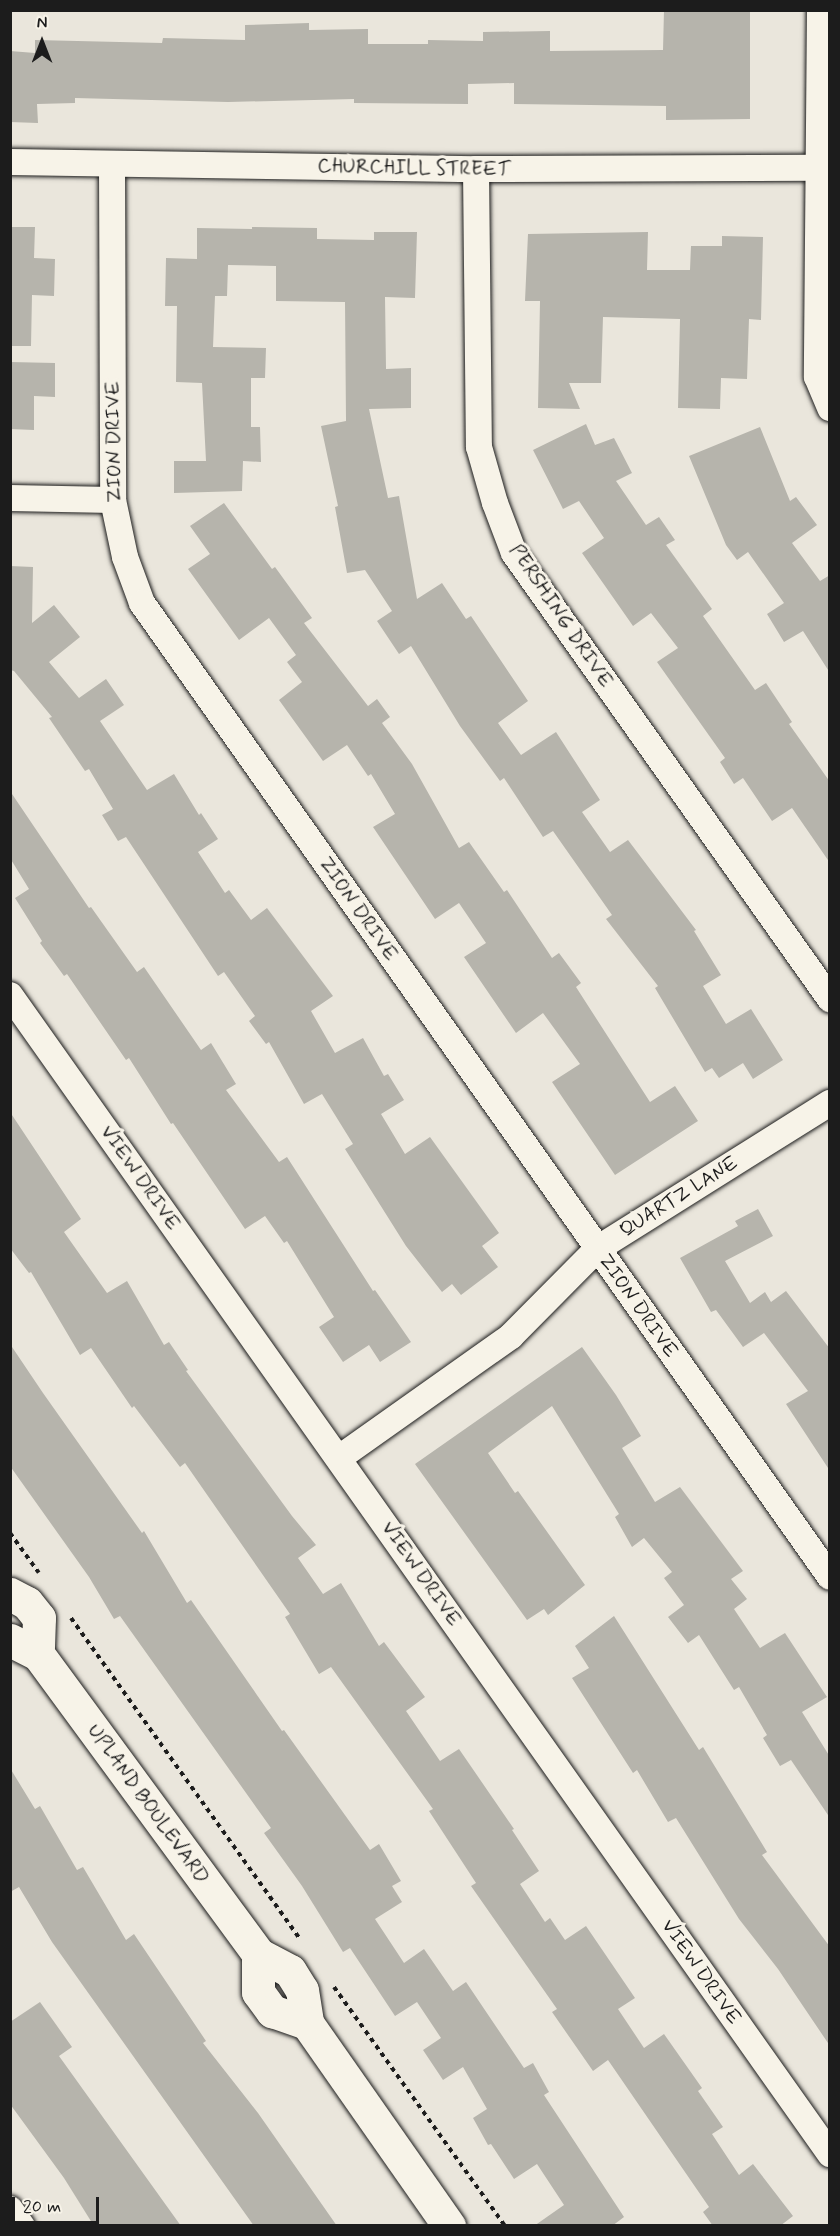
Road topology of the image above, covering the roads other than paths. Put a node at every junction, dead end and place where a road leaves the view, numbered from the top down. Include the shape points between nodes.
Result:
1 (820, 10) edge
2 (10, 162) edge
3 (112, 164) junction
4 (817, 168) junction
5 (477, 169) junction
6 (830, 408) edge
7 (10, 498) edge
8 (113, 500) junction
9 (10, 996) edge
10 (830, 999) edge
11 (830, 1103) edge
12 (597, 1248) junction
13 (339, 1458) junction
14 (830, 1577) edge
15 (10, 1593) edge
16 (24, 1647) edge
17 (830, 2154) edge
18 (10, 2209) edge
19 (22, 2226) edge
20 (449, 2226) edge

1 - 4 street
2 - 3 street, CHURCHILL STREET
3 - 5 street, CHURCHILL STREET
3 - 8 street, ZION DRIVE
4 - 5 street, CHURCHILL STREET
4 - 6 street via 817,376
5 - 10 street, PERSHING DRIVE via 479,447 514,553
7 - 8 street
8 - 12 street, ZION DRIVE via 125,557 142,603
9 - 13 street, VIEW DRIVE
11 - 12 street, QUARTZ LANE
12 - 13 street, QUARTZ LANE via 511,1336
12 - 14 street, ZION DRIVE
13 - 17 street, VIEW DRIVE
15 - 16 street, UPLAND BOULEVARD via 27,1603 39,1618
16 - 20 street, UPLAND BOULEVARD via 258,1954 258,1992 272,2011 307,2024
18 - 19 street

